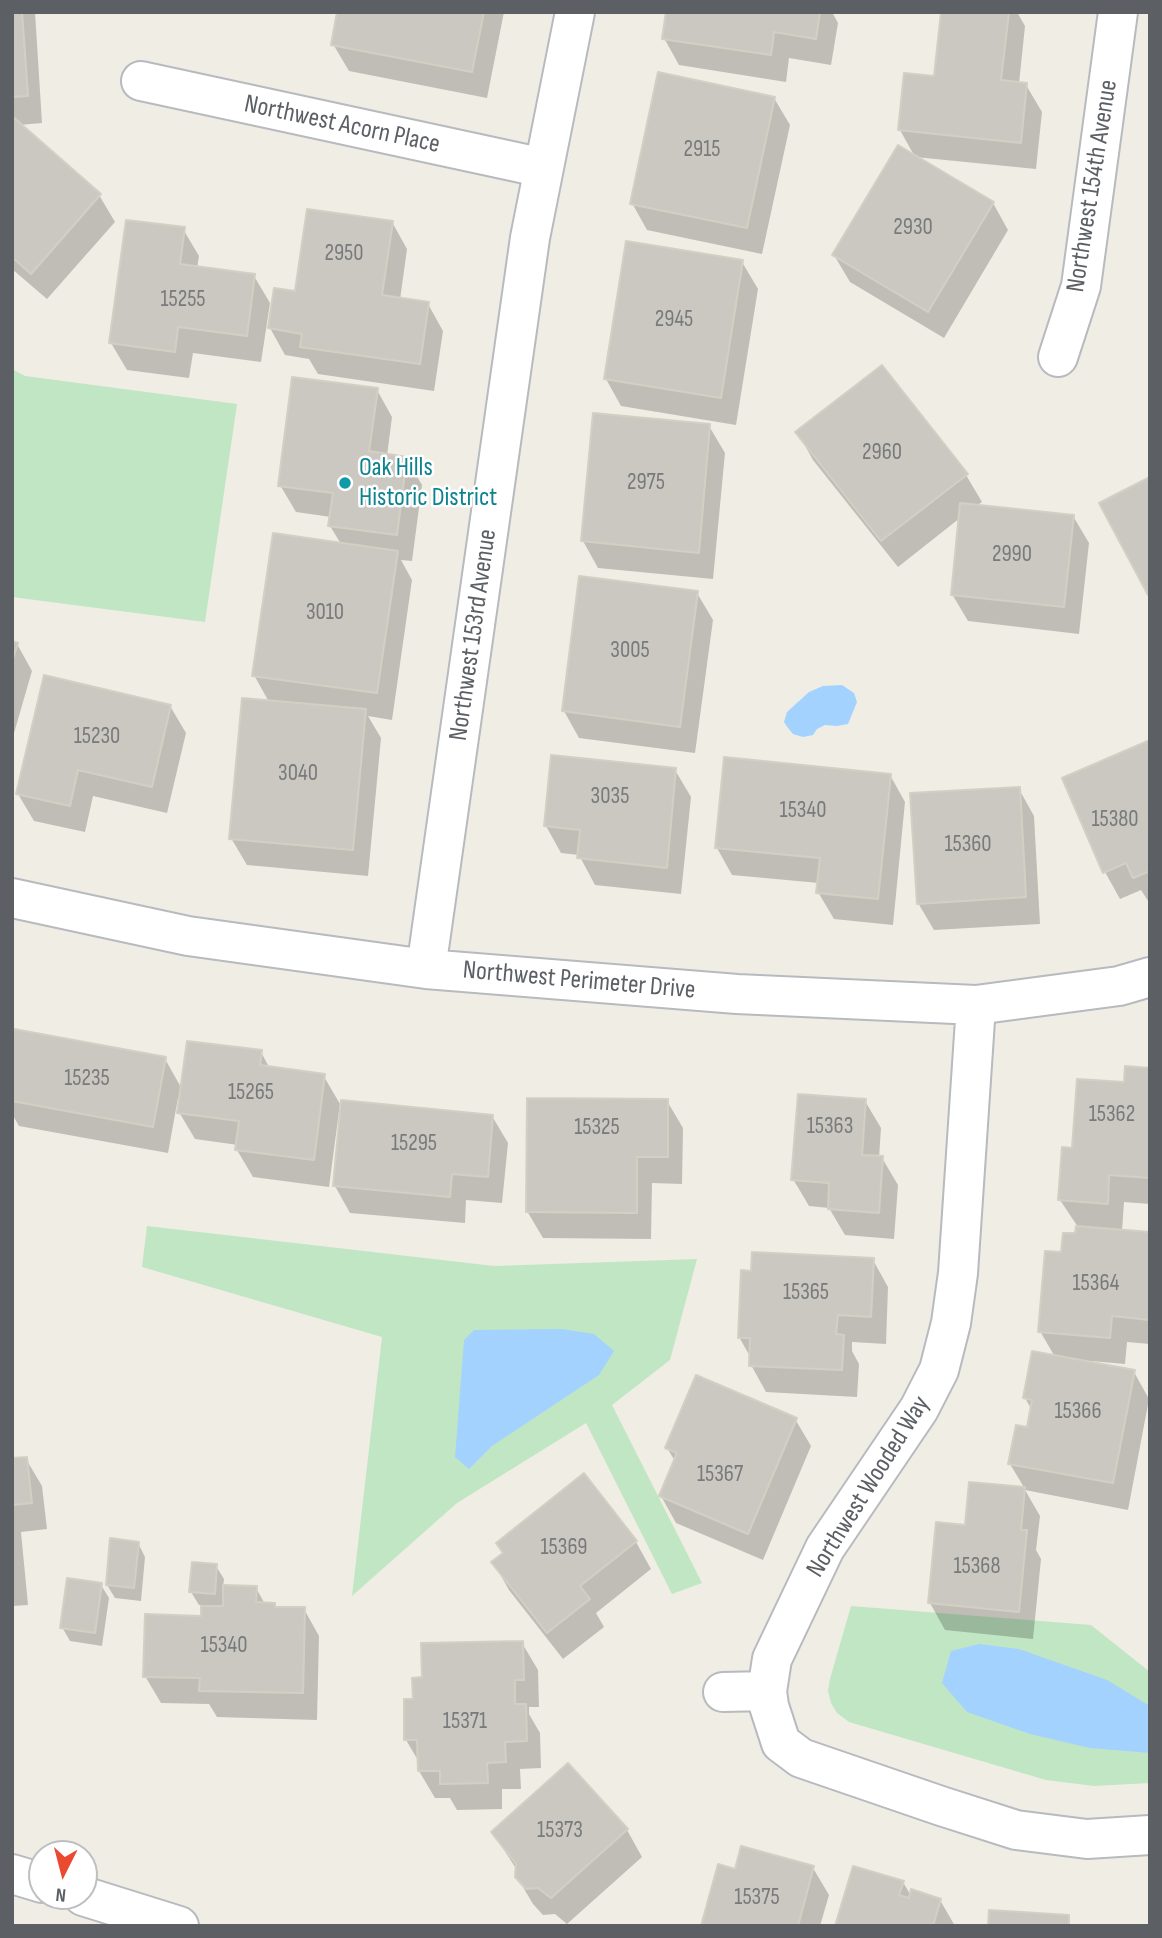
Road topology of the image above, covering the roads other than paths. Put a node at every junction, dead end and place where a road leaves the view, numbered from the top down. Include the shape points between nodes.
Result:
1 (575, 12) edge
2 (1118, 12) edge
3 (141, 81) dead end
4 (544, 168) junction
5 (1058, 357) dead end
6 (12, 898) edge
7 (426, 969) junction
8 (1150, 977) edge
9 (976, 1005) junction
10 (767, 1691) junction
11 (723, 1692) dead end
12 (1150, 1835) edge
13 (98, 1901) edge
14 (179, 1926) edge

1 - 4 street, Northwest 153rd Avenue
2 - 5 street, Northwest 154th Avenue via 1082,286
3 - 4 street, Northwest Acorn Place
4 - 7 street, Northwest 153rd Avenue via 530,238
6 - 7 street, Northwest Perimeter Drive via 188,936
7 - 9 street, Northwest Perimeter Drive via 737,994
8 - 9 street, Northwest Perimeter Drive via 1119,986
9 - 10 street, Northwest Wooded Way via 958,1273 939,1370 919,1409 825,1548 772,1659
10 - 11 street
10 - 12 street, Northwest Wooded Way via 781,1744 801,1758 1016,1830 1087,1839
13 - 14 street

